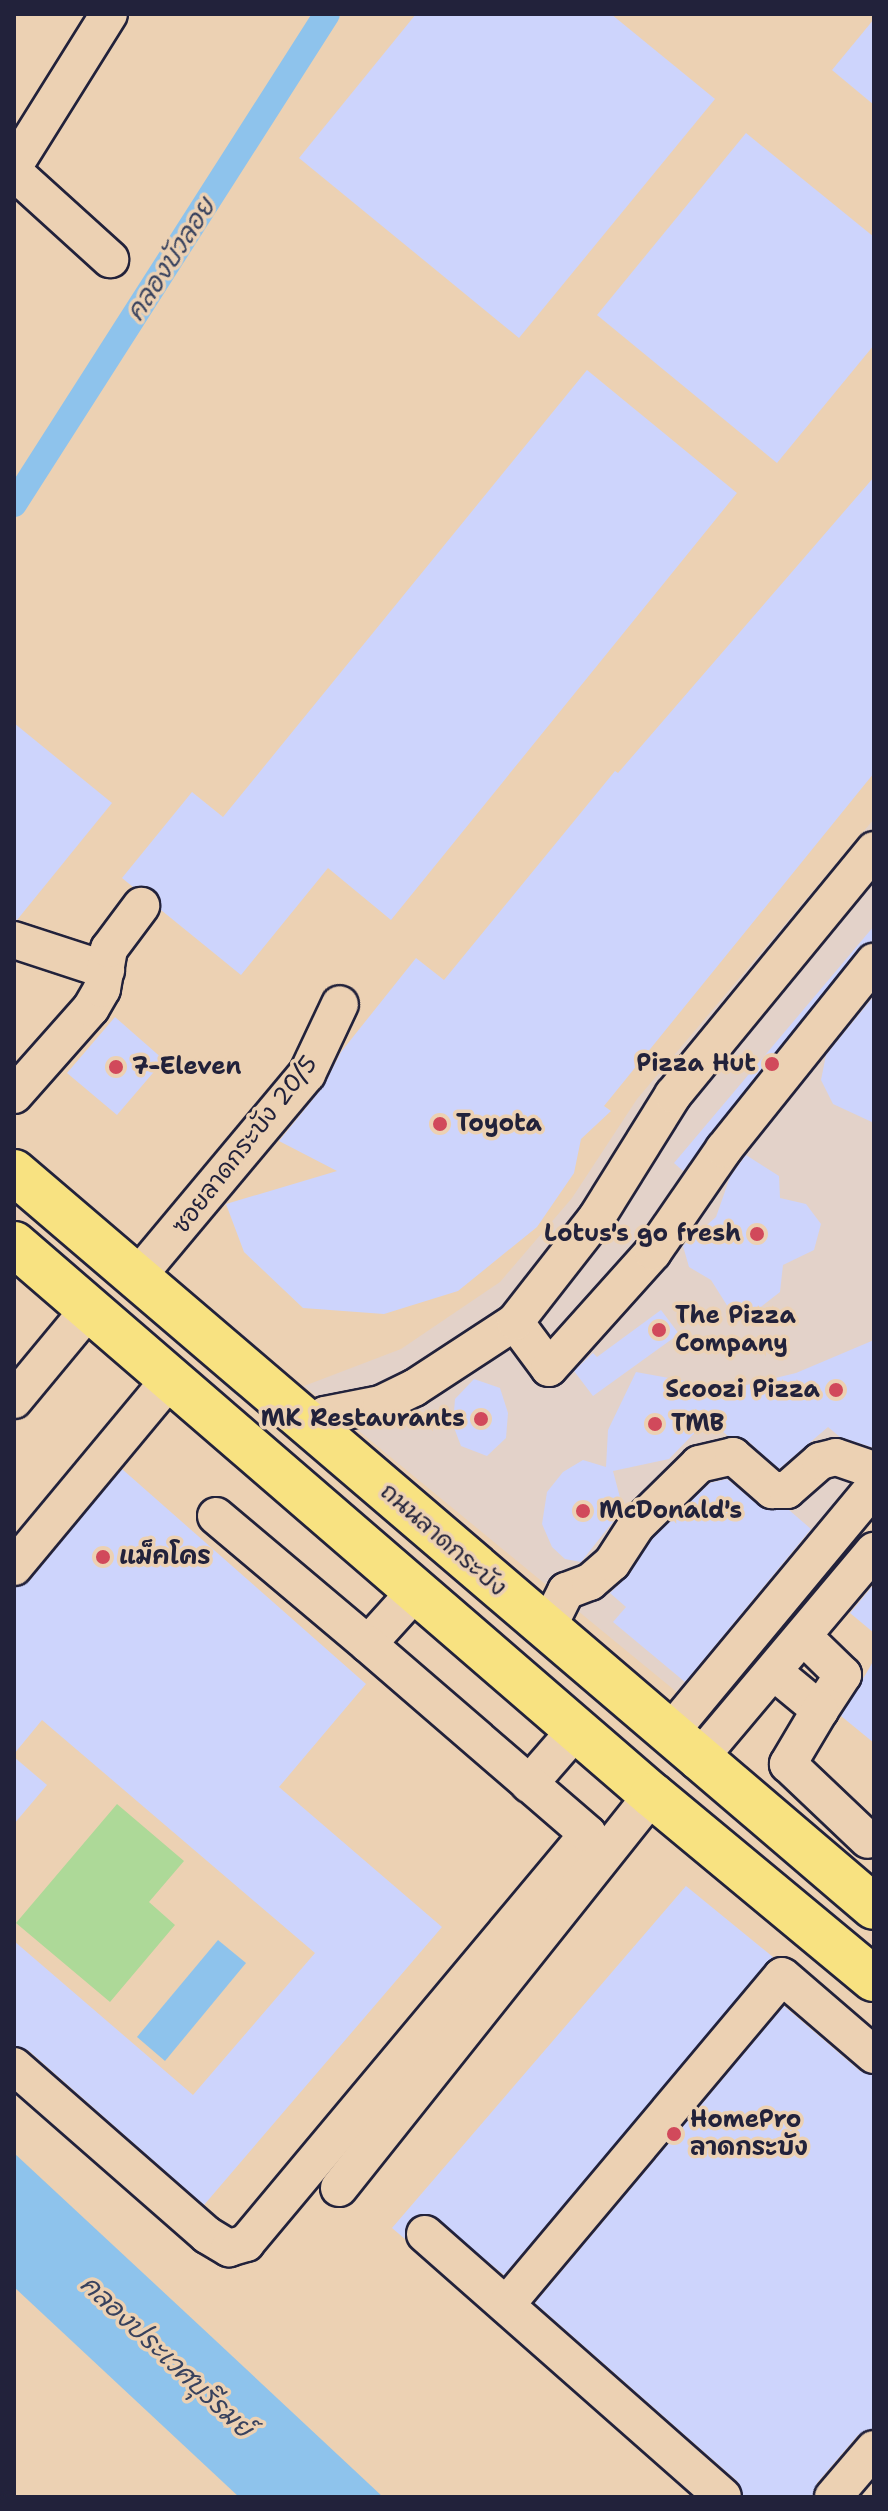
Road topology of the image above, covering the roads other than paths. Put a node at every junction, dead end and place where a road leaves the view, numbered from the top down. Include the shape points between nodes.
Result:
1 (109, 14) edge
2 (15, 164) edge
3 (110, 259) dead end
4 (874, 850) edge
5 (141, 906) dead end
6 (14, 940) edge
7 (874, 962) edge
8 (106, 970) junction
9 (340, 1004) dead end
10 (14, 1095) edge
11 (14, 1172) edge
12 (14, 1244) edge
13 (137, 1277) junction
14 (90, 1308) junction
15 (515, 1322) junction
16 (171, 1378) junction
17 (14, 1400) edge
18 (316, 1428) junction
19 (874, 1470) edge
20 (282, 1474) junction
21 (874, 1487) edge
22 (216, 1516) dead end
23 (874, 1551) edge
24 (14, 1567) edge
25 (415, 1592) junction
26 (546, 1631) junction
27 (804, 1637) junction
28 (368, 1644) junction
29 (774, 1672) junction
30 (820, 1710) junction
31 (576, 1730) junction
32 (682, 1748) junction
33 (529, 1784) junction
34 (652, 1795) junction
35 (868, 1840) dead end
36 (874, 1907) edge
37 (868, 1973) edge
38 (827, 2015) junction
39 (874, 2055) edge
40 (14, 2066) edge
41 (339, 2188) dead end
42 (425, 2234) dead end
43 (506, 2305) junction
44 (874, 2449) edge
45 (723, 2497) edge
46 (833, 2497) edge

1 - 2 street
2 - 3 street
4 - 15 street via 673,1095 597,1217
5 - 8 street via 109,949
6 - 8 street
7 - 15 street via 724,1149 653,1252 549,1368
8 - 10 street via 91,1008
9 - 13 street, ซอยลาดกระบัง 20/5 via 307,1074
11 - 13 main road, ถนนลาดกระบัง
12 - 14 main road
13 - 18 main road, ถนนลาดกระบัง
14 - 16 main road
14 - 17 street
15 - 18 street via 414,1388 381,1404 325,1415
16 - 20 main road
16 - 24 street
18 - 20 main road
18 - 26 main road, ถนนลาดกระบัง
19 - 26 street via 836,1457 820,1461 787,1490 772,1490 733,1456 699,1464 636,1526 612,1563 590,1582 566,1591
20 - 25 main road
21 - 32 street
22 - 28 street
23 - 27 street
25 - 28 street
25 - 31 main road
26 - 32 main road, ถนนลาดกระบัง
27 - 29 street
27 - 30 street via 843,1675
28 - 33 street
29 - 30 street
29 - 32 street
30 - 35 street via 788,1764
31 - 33 street
31 - 34 main road
32 - 36 main road, ถนนลาดกระบัง
33 - 40 street via 588,1834 246,2243 229,2248 207,2235
34 - 37 main road
34 - 41 street
37 - 38 street
38 - 39 street
38 - 43 street via 782,1976
42 - 43 street
43 - 45 street
44 - 46 street

